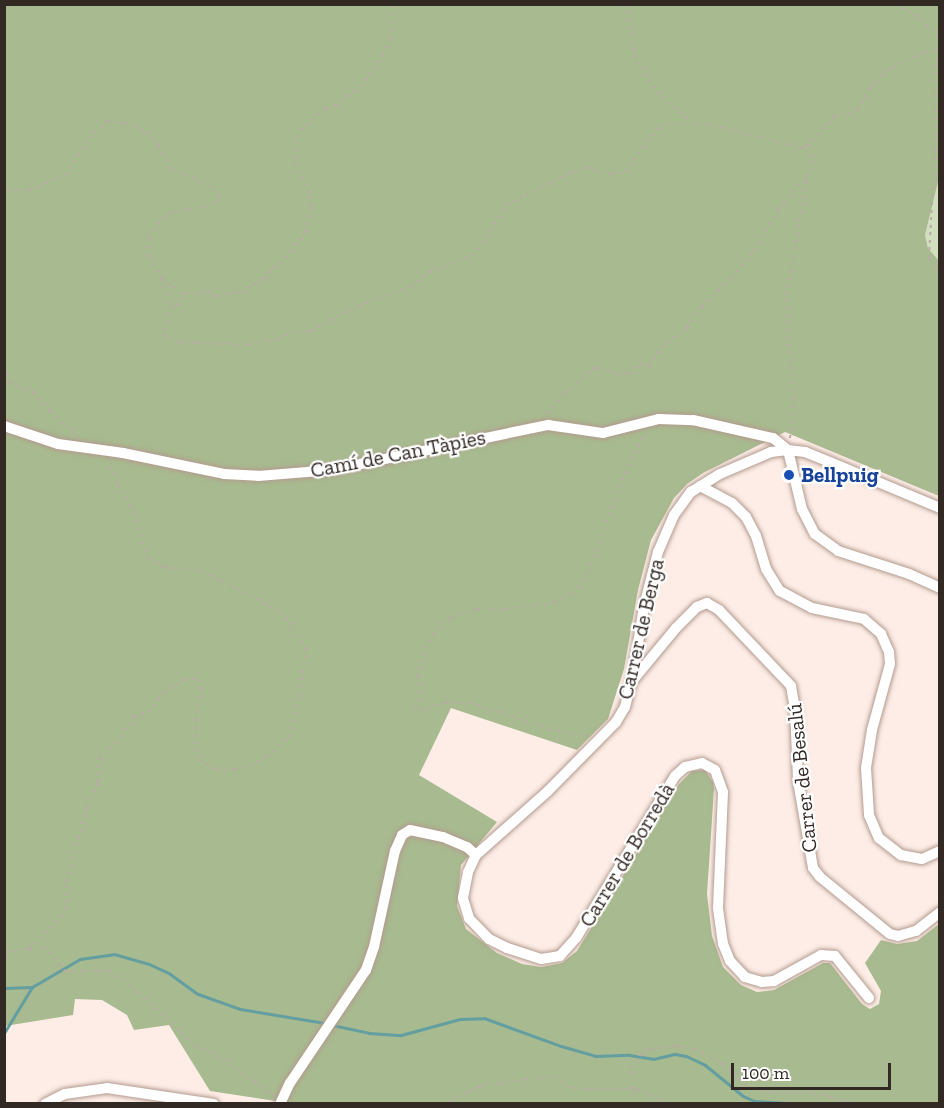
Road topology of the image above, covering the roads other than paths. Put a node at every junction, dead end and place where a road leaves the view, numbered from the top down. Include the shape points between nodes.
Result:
1 (4, 426) edge
2 (789, 450) junction
3 (700, 486) junction
4 (939, 508) edge
5 (939, 588) edge
6 (631, 682) junction
7 (939, 851) edge
8 (476, 855) junction
9 (939, 912) edge
10 (869, 998) dead end
11 (281, 1102) edge
12 (45, 1104) edge
13 (214, 1104) edge

1 - 2 street, Camí de Can Tàpies via 58,444 224,474 258,476 332,470 554,424 603,433 650,421 693,420 773,438
2 - 3 street, Carrer de Berga via 771,452
2 - 4 street via 822,459
2 - 5 street via 798,497 815,534 838,551
3 - 6 street, Carrer de Berga via 674,515 658,552
3 - 7 street via 732,503 746,517 766,568 780,591 812,608 864,619 881,634 890,664 866,768 869,815 879,838 901,855 922,859
6 - 8 street, Carrer de Berga via 625,706 605,736
6 - 9 street, Carrer de Besalú via 698,607 707,603 719,610 791,686 798,780 813,868 890,934 916,931
8 - 10 street, Carrer de Borredà via 468,872 464,898 464,908 475,927 489,939 527,956 561,956 576,938 675,776 693,764 709,765 715,770 723,792 718,907 723,944 730,961 745,977 762,982 774,981 821,955 835,956
8 - 11 street via 443,837 410,830 402,835 366,970
12 - 13 street via 65,1094 107,1088

